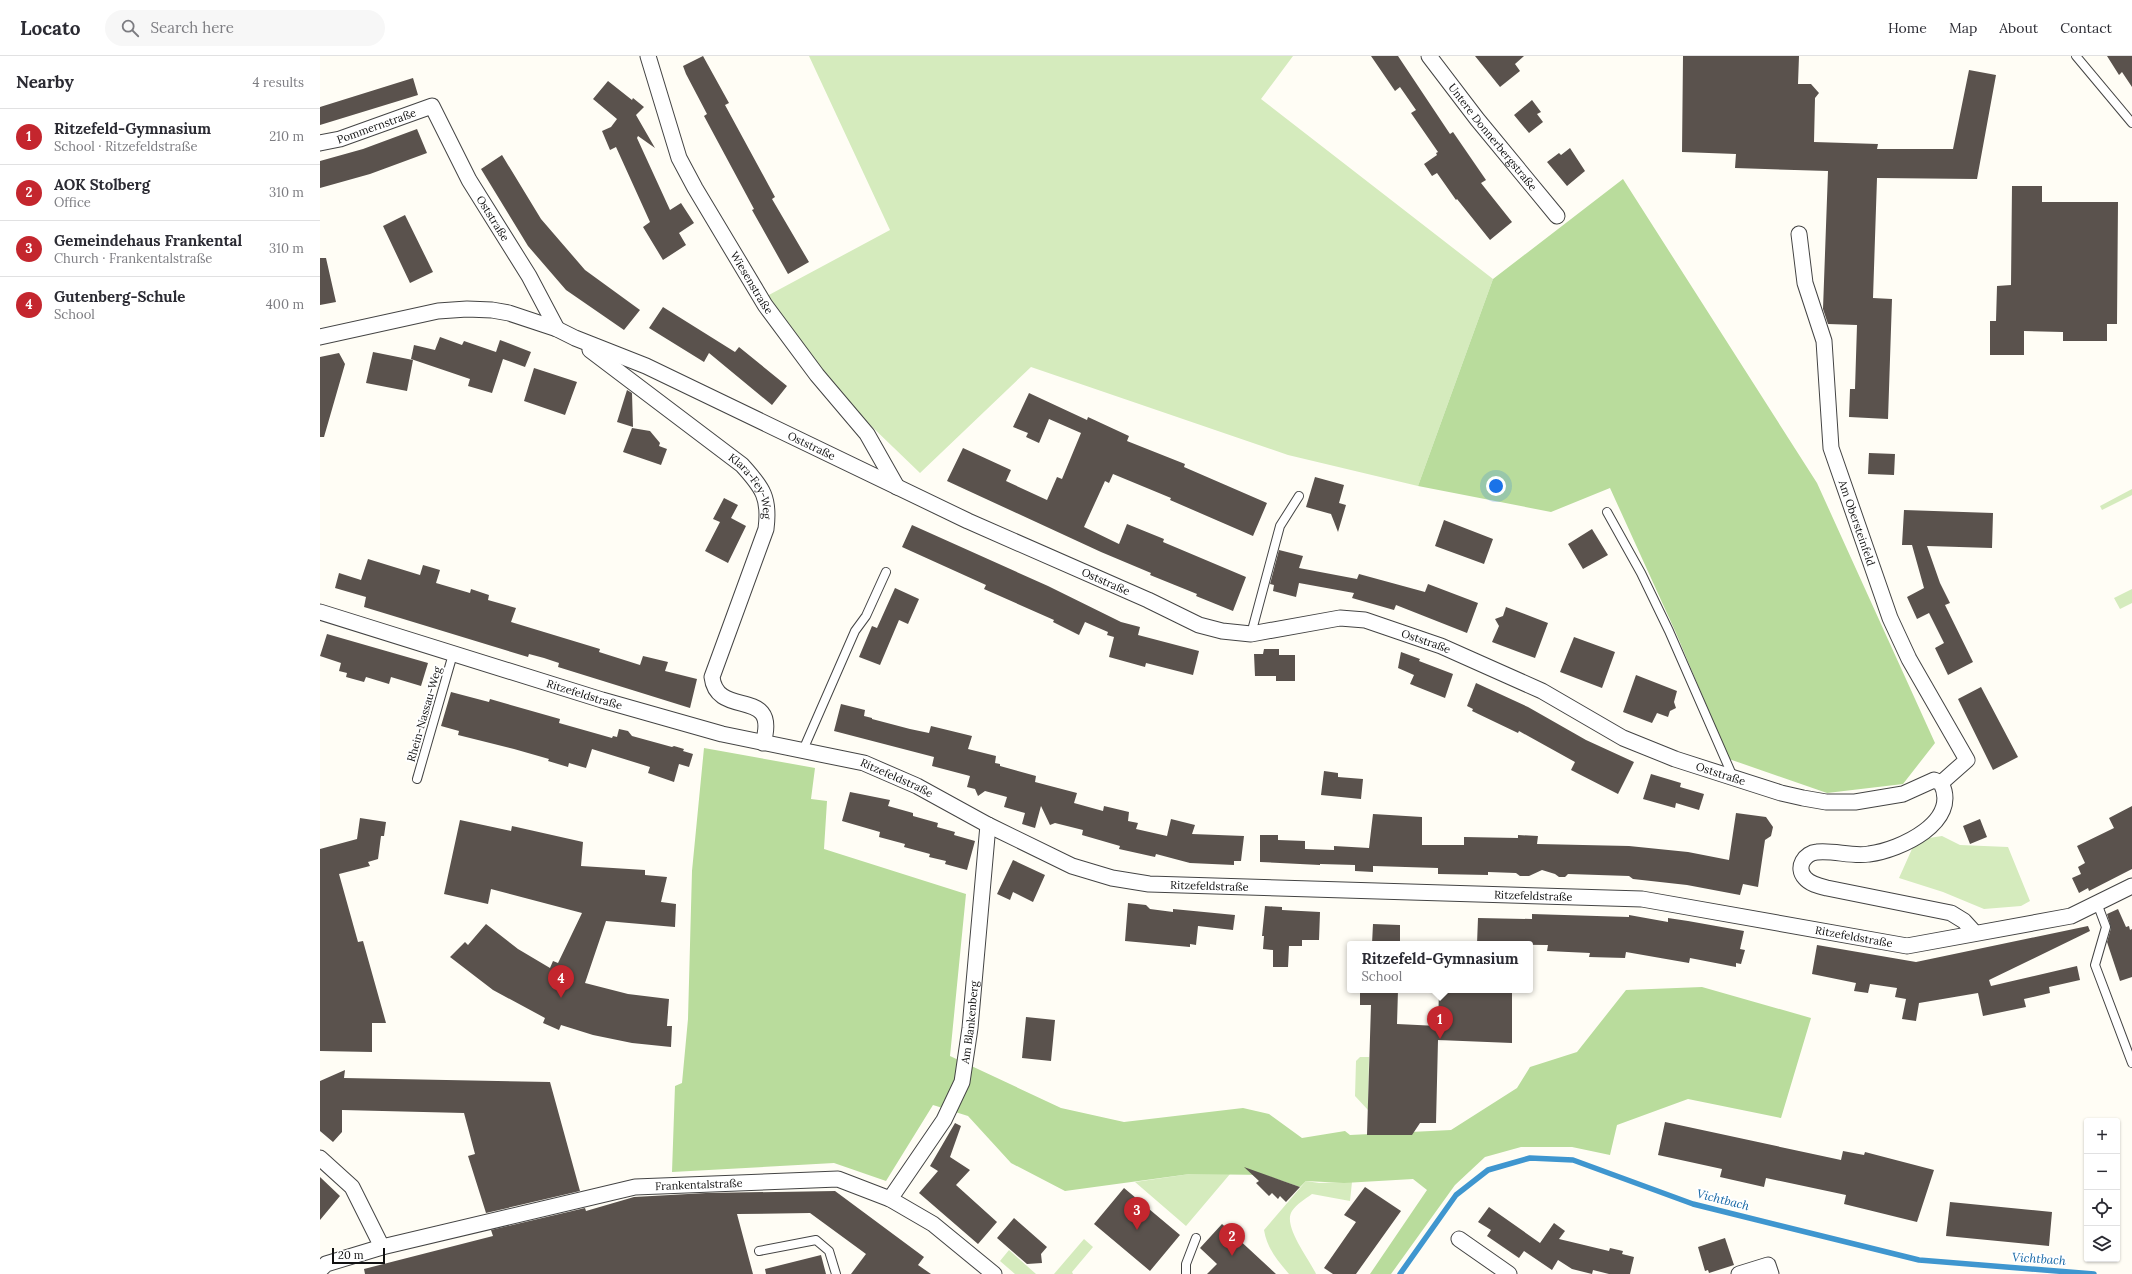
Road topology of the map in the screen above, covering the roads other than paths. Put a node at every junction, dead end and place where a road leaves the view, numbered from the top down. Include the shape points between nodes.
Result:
1 (648, 56) edge
2 (1429, 56) edge
3 (2076, 56) edge
4 (432, 106) joint
5 (2132, 122) edge
6 (320, 143) edge
7 (1557, 216) dead end
8 (1799, 234) dead end
9 (557, 329) junction
10 (320, 336) edge
11 (575, 338) junction
12 (898, 487) junction
13 (1298, 496) dead end
14 (1607, 512) dead end
15 (886, 572) dead end
16 (320, 612) edge
17 (1251, 634) junction
18 (453, 654) junction
19 (763, 743) junction
20 (803, 750) junction
21 (1733, 777) junction
22 (417, 779) dead end
23 (1941, 783) junction
24 (988, 825) junction
25 (2132, 886) edge
26 (2097, 903) junction
27 (1974, 932) junction
28 (2132, 1064) edge
29 (320, 1158) edge
30 (890, 1199) junction
31 (1196, 1238) dead end
32 (1459, 1239) dead end
33 (382, 1247) junction
34 (760, 1251) dead end
35 (1770, 1269) edge
36 (320, 1270) edge
37 (836, 1274) edge
38 (994, 1274) edge
39 (1186, 1274) edge
40 (1509, 1274) edge
41 (1739, 1274) edge

1 - 12 street, Wiesenstraße via 679,158 695,188 766,305 817,375 867,434
2 - 7 street, Untere Donnerbergstraße
3 - 5 lane
4 - 6 street, Pommernstraße via 340,139
4 - 9 street, Oststraße via 469,180 529,276
8 - 23 street, Am Obersteinfeld via 1805,283 1824,341 1831,448 1890,618 1967,760
9 - 10 street, Oststraße via 509,313 467,309 438,311
9 - 11 street, Oststraße
11 - 12 street, Oststraße via 646,366
11 - 19 street, Klara-Fey-Weg via 742,466 759,483 765,494 768,514 766,529 712,677 713,688 720,695 760,710 767,719
12 - 17 street, Oststraße via 1199,625
13 - 17 lane via 1280,526
14 - 21 lane via 1641,573
15 - 20 lane via 866,616 855,630
16 - 18 street, Ritzefeldstraße
17 - 21 street, Oststraße via 1340,618 1365,620 1440,646 1542,691 1623,738 1675,759
18 - 19 street, Ritzefeldstraße via 602,700
18 - 22 lane, Rhein-Nassau-Weg
19 - 20 street, Ritzefeldstraße
20 - 24 street, Ritzefeldstraße via 864,763 916,786
21 - 23 street, Oststraße via 1781,793 1826,802 1855,802 1903,794 1928,781
23 - 27 street via 1946,799 1940,815 1937,821 1916,837 1881,852 1868,854 1818,852 1803,858 1800,869 1804,878 1826,888 1951,912
24 - 27 street, Ritzefeldstraße via 1072,866 1112,878 1149,884 1642,899 1907,946
24 - 30 street, Am Blankenberg via 970,1028 962,1082 944,1120
25 - 26 street, Ritzefeldstraße
26 - 27 street, Ritzefeldstraße via 2071,916
26 - 28 lane via 2106,928 2094,965
29 - 33 street via 352,1187
30 - 33 street, Frankentalstraße via 838,1179 635,1187
30 - 38 street, Frankentalstraße via 933,1224
31 - 39 lane via 1186,1264
32 - 40 street
33 - 36 street, Frankentalstraße via 326,1264
34 - 37 lane via 816,1240 829,1251
35 - 41 street

